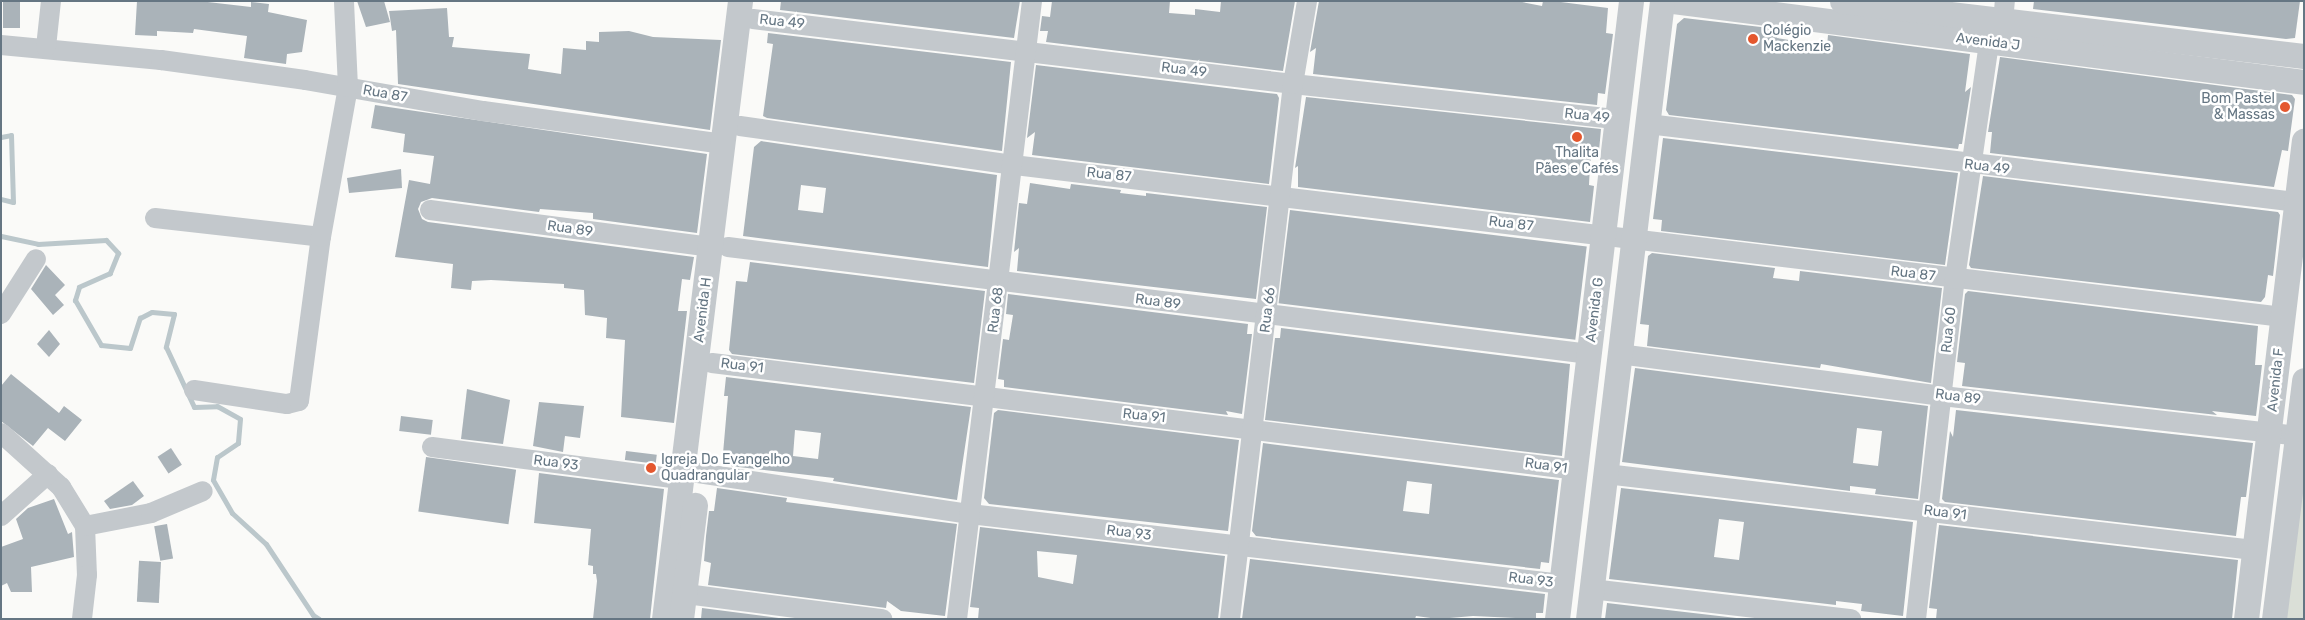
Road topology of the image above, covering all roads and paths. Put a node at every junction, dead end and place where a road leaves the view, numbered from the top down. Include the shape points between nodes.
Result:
1 (51, 1) edge
2 (344, 1) edge
3 (1032, 1) edge
4 (1306, 1) edge
5 (1631, 1) edge
6 (1662, 1) edge
7 (1672, 1) edge
8 (1842, 1) edge
9 (749, 7) edge
10 (1797, 9) edge
11 (2004, 11) edge
12 (1973, 33) junction
13 (1, 45) edge
14 (46, 47) junction
15 (1026, 50) junction
16 (2304, 56) edge
17 (2304, 82) edge
18 (1293, 84) junction
19 (348, 87) junction
20 (1616, 119) junction
21 (1648, 124) junction
22 (732, 135) junction
23 (2304, 141) edge
24 (1014, 165) junction
25 (1970, 165) junction
26 (1282, 196) junction
27 (2296, 202) junction
28 (430, 210) dead end
29 (155, 218) dead end
30 (1604, 236) junction
31 (321, 237) junction
32 (1632, 240) junction
33 (719, 247) junction
34 (36, 259) dead end
35 (1955, 279) junction
36 (1000, 282) junction
37 (1, 314) edge
38 (1268, 316) junction
39 (2283, 317) junction
40 (1589, 354) junction
41 (1619, 354) junction
42 (712, 362) junction
43 (2304, 380) edge
44 (194, 390) dead end
45 (1942, 396) junction
46 (986, 398) junction
47 (1254, 429) junction
48 (1, 433) edge
49 (2270, 433) junction
50 (2297, 436) junction
51 (432, 447) dead end
52 (1577, 470) junction
53 (48, 474) junction
54 (1606, 474) junction
55 (689, 476) junction
56 (203, 491) dead end
57 (1927, 511) junction
58 (970, 514) junction
59 (1, 516) edge
60 (85, 526) junction
61 (1238, 546) junction
62 (2254, 550) junction
63 (1562, 584) junction
64 (1591, 589) junction
65 (686, 594) junction
66 (82, 619) edge
67 (664, 619) edge
68 (682, 619) edge
69 (882, 619) edge
70 (957, 619) edge
71 (1230, 619) edge
72 (1557, 619) edge
73 (1588, 619) edge
74 (1851, 619) edge
75 (1916, 619) edge
76 (2246, 619) edge
77 (2274, 619) edge

1 - 14 street
2 - 19 street
3 - 15 street, Rua 68
4 - 18 street, Rua 66
5 - 20 street, Avenida G
6 - 21 street, Avenida G
7 - 10 street, Avenida J
8 - 12 street, Avenida J
9 - 15 street, Rua 49
9 - 22 street, Avenida H
10 - 12 street, Avenida J
11 - 12 street, Avenida J
11 - 16 street, Avenida J
12 - 17 street, Avenida J
12 - 25 street, Rua 60
13 - 14 street, Rua 87
14 - 19 street, Rua 87
15 - 18 street, Rua 49
15 - 24 street, Rua 68
18 - 20 street, Rua 49
18 - 26 street, Rua 66
19 - 22 street, Rua 87 via 483,111
19 - 31 street
20 - 30 street, Avenida G
21 - 25 street, Rua 49
21 - 32 street, Avenida G
22 - 24 street, Rua 87
22 - 33 street, Avenida H
23 - 27 street, Avenida F
24 - 26 street, Rua 87
24 - 36 street, Rua 68
25 - 27 street, Rua 49
25 - 35 street, Rua 60
26 - 30 street, Rua 87
26 - 38 street, Rua 66
27 - 39 street, Avenida F
28 - 33 street, Rua 89
29 - 31 street
30 - 32 street, Rua 87
30 - 40 street, Avenida G
31 - 44 street via 299,401 287,404
32 - 35 street, Rua 87
32 - 41 street, Avenida G
33 - 36 street, Rua 89
33 - 42 street, Avenida H
33 - 55 street, Avenida H
34 - 37 street
35 - 39 street, Rua 87
35 - 45 street, Rua 60
36 - 38 street, Rua 89
36 - 46 street, Rua 68
38 - 40 street, Rua 89
38 - 47 street, Rua 66
39 - 49 street, Avenida F
40 - 52 street, Avenida G
41 - 45 street, Rua 89
41 - 54 street, Avenida G
42 - 46 street, Rua 91
42 - 55 street, Avenida H
43 - 50 street, Avenida F
45 - 49 street, Rua 89
45 - 57 street, Rua 60
46 - 47 street, Rua 91
46 - 58 street, Rua 68
47 - 52 street, Rua 91
47 - 61 street, Rua 66
48 - 53 street
49 - 50 street, Rua 89
49 - 62 street, Avenida F
50 - 77 street, Avenida F
51 - 55 street, Rua 93
52 - 63 street, Avenida G
53 - 59 street
53 - 60 street via 74,506
54 - 57 street, Rua 91
54 - 64 street, Avenida G
55 - 58 street, Rua 93
55 - 65 street, Avenida H
55 - 67 street, Avenida H
56 - 60 street via 152,513
57 - 62 street, Rua 91
57 - 75 street, Rua 60
58 - 61 street, Rua 93
58 - 70 street, Rua 68
60 - 66 street via 87,575
61 - 63 street, Rua 93
61 - 71 street, Rua 66
62 - 76 street, Avenida F
63 - 72 street, Avenida G
64 - 73 street, Avenida G
64 - 74 street
65 - 68 street, Avenida H
65 - 69 street

